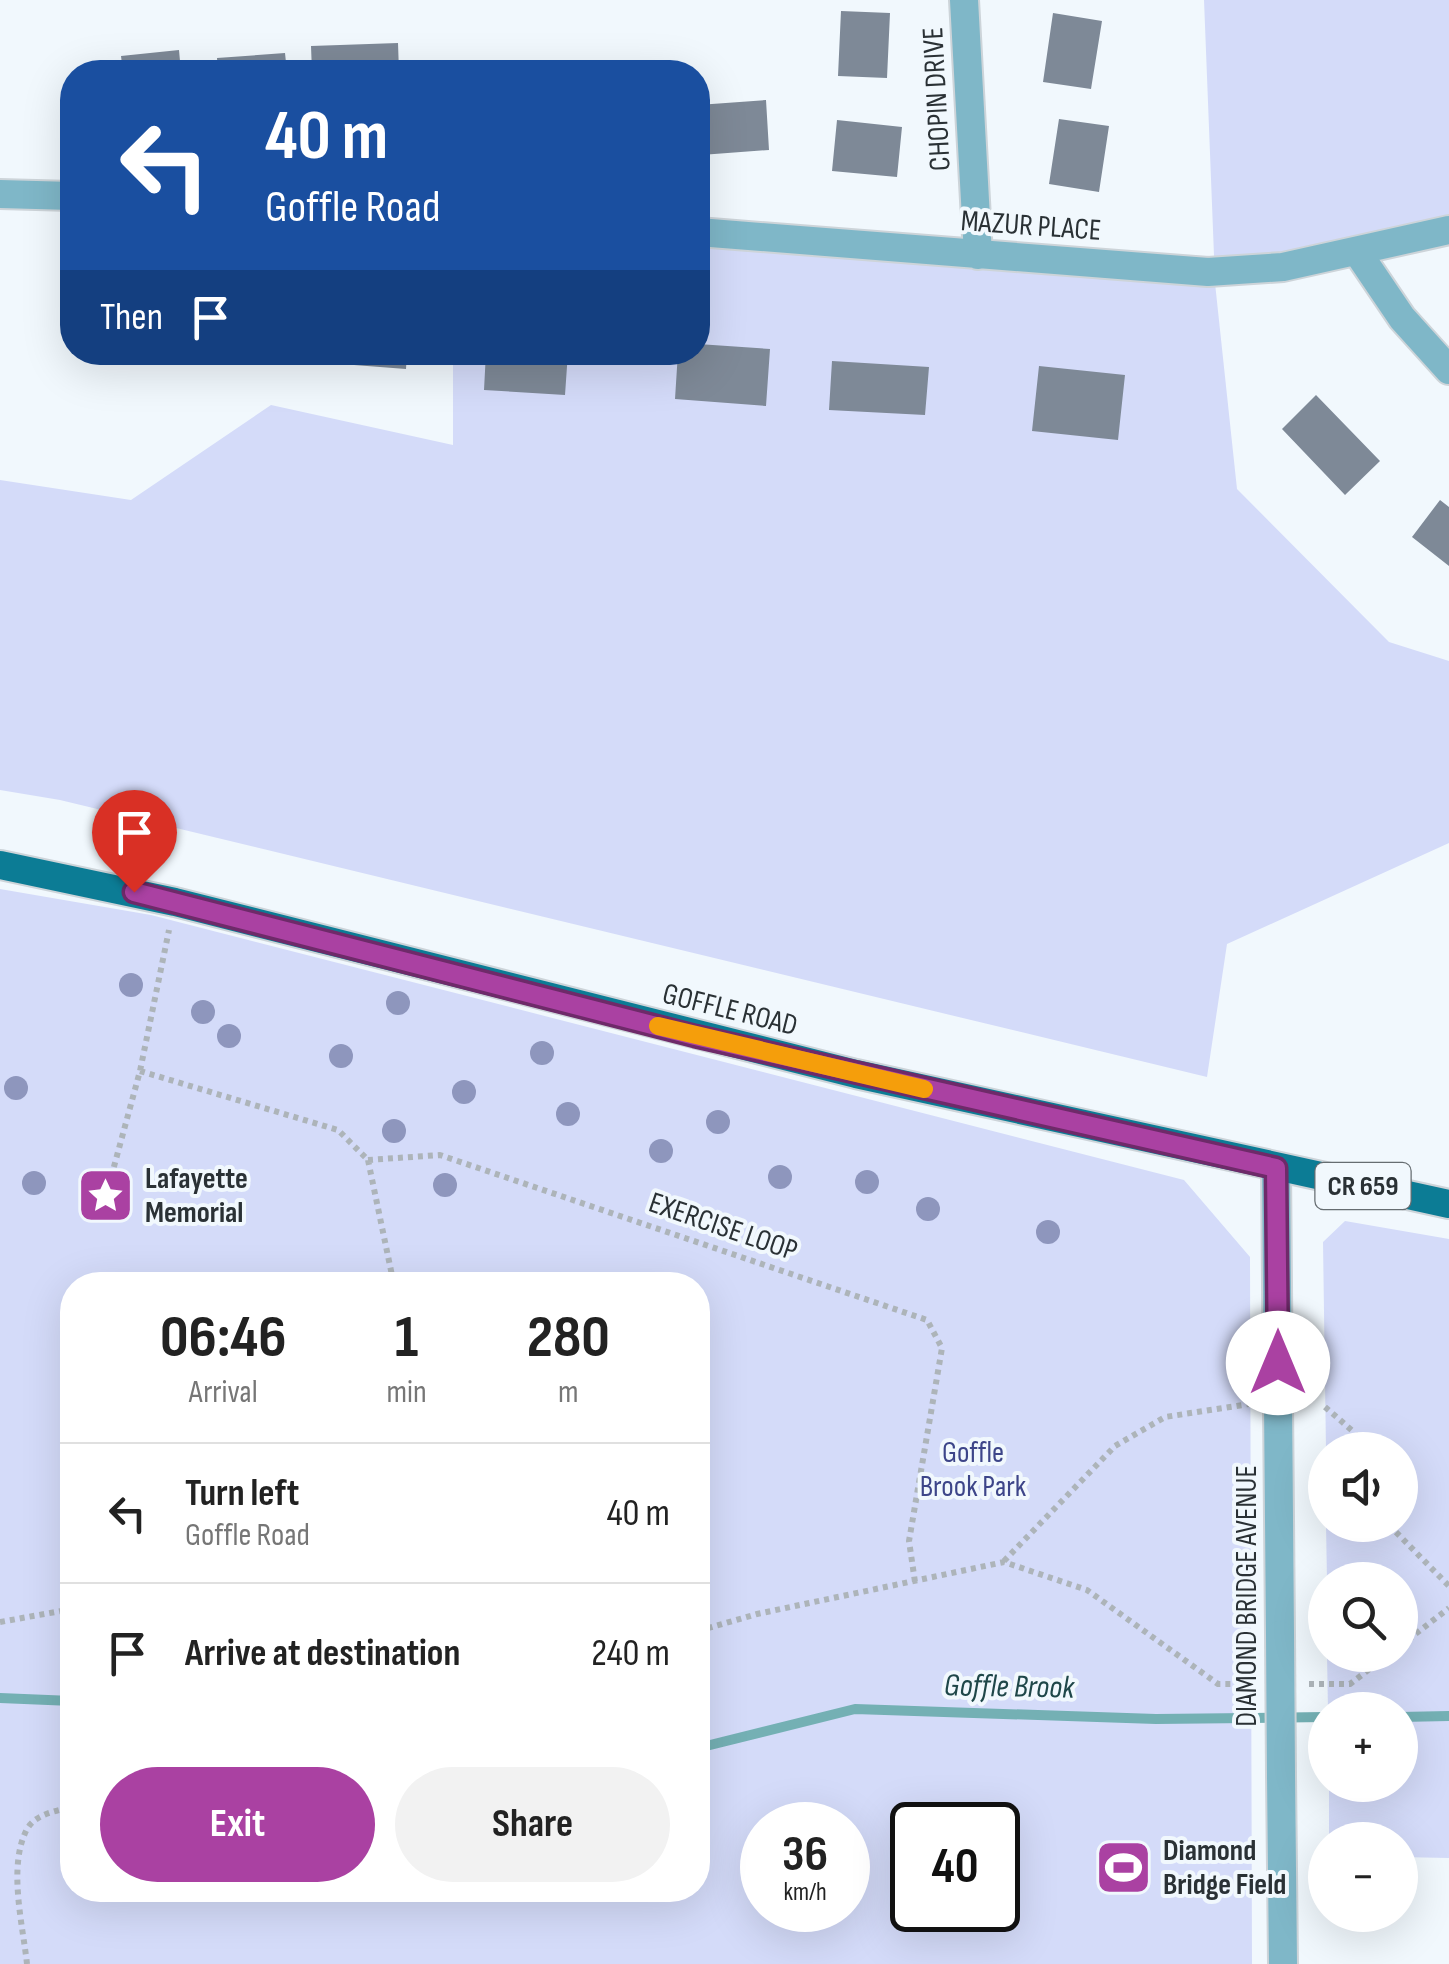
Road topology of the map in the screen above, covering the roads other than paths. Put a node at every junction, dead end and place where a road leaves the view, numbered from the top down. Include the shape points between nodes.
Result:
1 (964, 0) edge
2 (0, 194) edge
3 (60, 196) edge
4 (1449, 230) edge
5 (710, 233) edge
6 (1358, 253) junction
7 (978, 255) junction
8 (1449, 370) edge
9 (0, 865) edge
10 (1276, 1168) junction
11 (1449, 1204) edge
12 (1283, 1964) edge

1 - 7 street, CHOPIN DRIVE
2 - 3 street
4 - 6 street, MAZUR PLACE
5 - 7 street, MAZUR PLACE
6 - 7 street, MAZUR PLACE via 1208,272
6 - 8 street via 1402,318
9 - 10 main road, GOFFLE ROAD / CR 659 via 175,902 695,1036
10 - 11 main road, GOFFLE ROAD / CR 659
10 - 12 street, DIAMOND BRIDGE AVENUE, bridge

